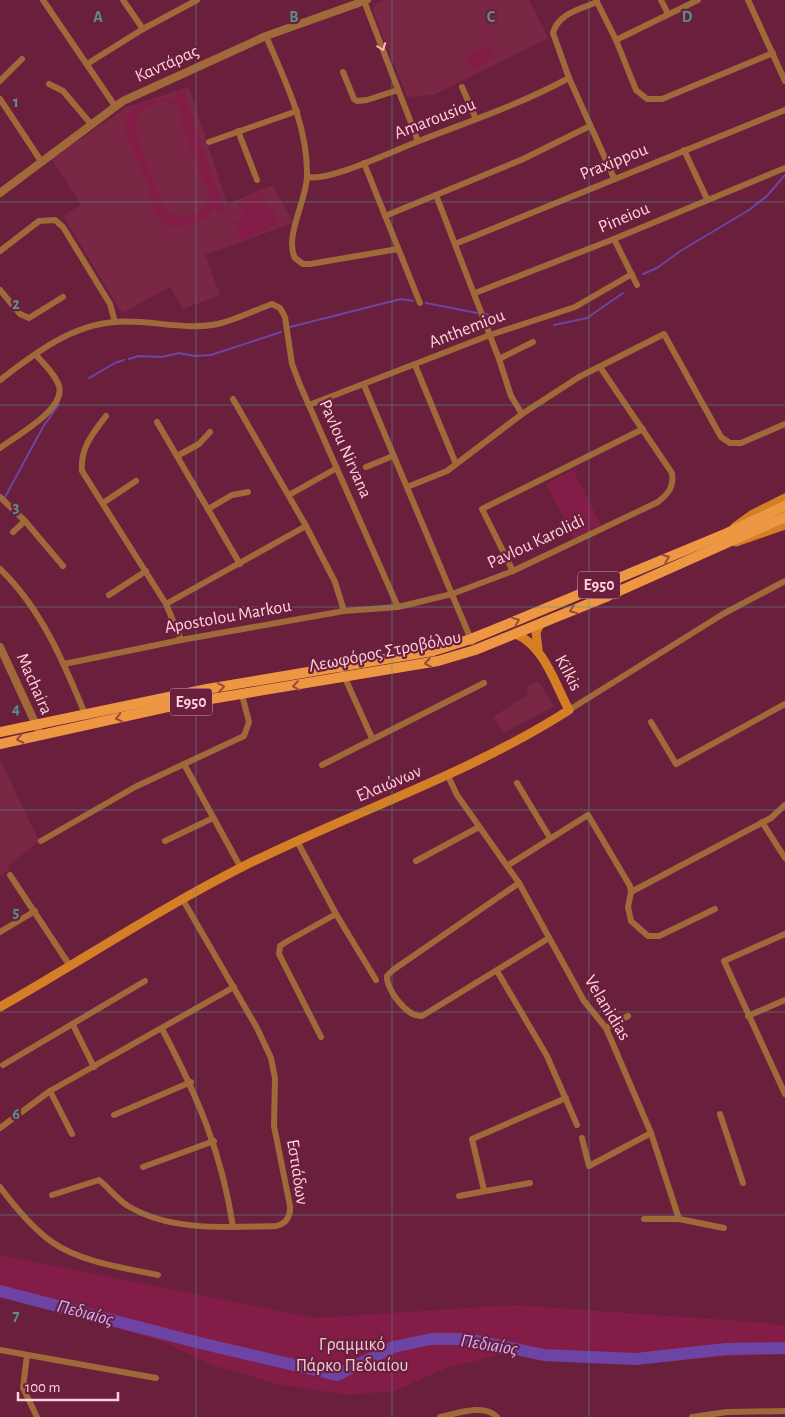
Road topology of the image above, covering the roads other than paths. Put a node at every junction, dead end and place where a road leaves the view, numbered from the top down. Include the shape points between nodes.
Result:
1 (43, 0) edge
2 (124, 0) edge
3 (197, 0) edge
4 (366, 0) edge
5 (661, 0) edge
6 (698, 0) edge
7 (748, 0) edge
8 (597, 1) edge
9 (668, 14) junction
10 (143, 29) junction
11 (266, 36) junction
12 (616, 40) junction
13 (773, 53) junction
14 (22, 59) dead end
15 (86, 64) junction
16 (343, 72) dead end
17 (569, 78) junction
18 (0, 81) edge
19 (785, 81) edge
20 (49, 84) dead end
21 (462, 87) dead end
22 (398, 90) junction
23 (0, 99) edge
24 (115, 106) junction
25 (785, 110) edge
26 (297, 111) junction
27 (476, 118) junction
28 (91, 124) junction
29 (590, 126) junction
30 (238, 130) junction
31 (418, 141) junction
32 (209, 142) dead end
33 (684, 150) junction
34 (41, 161) junction
35 (364, 163) junction
36 (785, 168) edge
37 (307, 177) junction
38 (614, 178) junction
39 (257, 180) dead end
40 (0, 193) edge
41 (436, 195) junction
42 (707, 199) junction
43 (385, 216) junction
44 (614, 239) junction
45 (455, 244) junction
46 (398, 249) junction
47 (0, 251) edge
48 (632, 274) junction
49 (637, 285) dead end
50 (0, 290) edge
51 (475, 293) junction
52 (63, 297) dead end
53 (420, 303) dead end
54 (115, 322) junction
55 (490, 335) junction
56 (533, 342) dead end
57 (36, 355) junction
58 (499, 358) junction
59 (415, 365) junction
60 (600, 367) junction
61 (1, 376) edge
62 (364, 385) junction
63 (233, 399) dead end
64 (309, 405) junction
65 (522, 414) junction
66 (106, 416) dead end
67 (157, 422) dead end
68 (785, 424) edge
69 (643, 429) junction
70 (210, 432) dead end
71 (0, 448) edge
72 (177, 456) junction
73 (393, 456) junction
74 (456, 464) junction
75 (366, 467) dead end
76 (337, 468) junction
77 (136, 481) dead end
78 (407, 487) junction
79 (248, 492) dead end
80 (289, 495) junction
81 (1, 497) edge
82 (785, 498) edge
83 (103, 503) junction
84 (785, 506) edge
85 (208, 509) junction
86 (785, 517) edge
87 (25, 521) junction
88 (785, 525) edge
89 (306, 526) junction
90 (13, 532) dead end
91 (729, 538) junction
92 (240, 564) junction
93 (63, 566) dead end
94 (0, 569) edge
95 (146, 571) junction
96 (513, 571) junction
97 (785, 581) edge
98 (452, 594) junction
99 (109, 595) dead end
100 (166, 604) junction
101 (398, 607) junction
102 (344, 611) junction
103 (540, 624) junction
104 (516, 634) junction
105 (471, 639) junction
106 (181, 640) junction
107 (0, 647) edge
108 (475, 650) junction
109 (539, 651) junction
110 (64, 664) junction
111 (340, 667) junction
112 (344, 678) junction
113 (484, 683) dead end
114 (242, 695) junction
115 (785, 704) edge
116 (569, 710) junction
117 (85, 714) junction
118 (651, 722) dead end
119 (36, 724) junction
120 (0, 732) edge
121 (40, 735) junction
122 (372, 738) junction
123 (0, 744) edge
124 (184, 764) junction
125 (322, 765) dead end
126 (448, 776) junction
127 (516, 783) dead end
128 (785, 805) edge
129 (213, 818) junction
130 (762, 822) junction
131 (479, 827) junction
132 (550, 838) junction
133 (41, 841) dead end
134 (164, 841) dead end
135 (296, 841) junction
136 (785, 858) edge
137 (416, 861) dead end
138 (507, 866) junction
139 (241, 868) junction
140 (10, 875) dead end
141 (519, 883) junction
142 (630, 892) junction
143 (183, 900) junction
144 (714, 909) dead end
145 (35, 911) junction
146 (336, 914) junction
147 (0, 932) edge
148 (785, 934) edge
149 (549, 938) junction
150 (70, 966) junction
151 (497, 970) junction
152 (376, 980) dead end
153 (145, 982) dead end
154 (234, 987) junction
155 (785, 1000) edge
156 (0, 1007) edge
157 (628, 1016) dead end
158 (748, 1016) junction
159 (73, 1026) junction
160 (606, 1028) junction
161 (162, 1029) junction
162 (321, 1037) dead end
163 (3, 1065) dead end
164 (94, 1067) junction
165 (190, 1082) junction
166 (50, 1091) junction
167 (785, 1094) edge
168 (566, 1098) junction
169 (720, 1114) dead end
170 (114, 1115) dead end
171 (577, 1125) dead end
172 (0, 1128) edge
173 (651, 1133) junction
174 (72, 1134) dead end
175 (582, 1138) dead end
176 (214, 1141) junction
177 (143, 1167) dead end
178 (530, 1183) dead end
179 (743, 1183) dead end
180 (0, 1187) edge
181 (484, 1190) junction
182 (52, 1195) dead end
183 (459, 1196) dead end
184 (644, 1219) dead end
185 (679, 1219) junction
186 (233, 1227) junction
187 (724, 1228) dead end
188 (158, 1275) dead end
189 (0, 1350) edge
190 (27, 1355) junction
191 (156, 1378) dead end
192 (785, 1411) edge
193 (37, 1417) edge
194 (440, 1417) edge
195 (497, 1417) edge
196 (692, 1417) edge

1 - 15 street
2 - 10 street
3 - 10 street
4 - 11 street, Καντάρας
4 -> 22 street
5 - 9 street
6 - 9 street
7 - 13 street
8 - 12 street
8 - 17 street via 564,16 554,28 555,43
9 - 12 street
10 - 15 street
11 - 24 street, Καντάρας
11 - 26 street
12 - 13 street via 636,90 651,100 662,99
13 - 19 street
14 - 18 street
15 - 24 street
16 - 22 street via 354,98 361,102
17 - 27 street, Amarousiou via 525,100
17 - 29 street
20 - 28 street via 63,91
21 - 27 street
22 - 31 street
23 - 34 street
24 - 28 street, Καντάρας
25 - 33 street, Praxippou
26 - 30 street
26 - 37 street
27 - 31 street, Amarousiou
28 - 34 street, Καντάρας
29 - 38 street
29 - 41 street via 521,160
30 - 32 street
30 - 39 street
31 - 35 street, Amarousiou
33 - 38 street, Praxippou
33 - 42 street
34 - 40 street, Καντάρας
35 - 37 street, Amarousiou via 322,177
35 - 43 street
36 - 42 street, Pineiou
37 - 46 street via 292,243 293,255 298,262 310,264
38 - 45 street, Praxippou
41 - 43 street
41 - 45 street
42 - 44 street, Pineiou
43 - 46 street
44 - 48 street
44 - 51 street, Pineiou
45 - 51 street
46 - 53 street
47 - 54 street via 40,221 55,220 63,227 110,304
48 - 49 street
48 - 55 street, Anthemiou via 575,307
50 - 52 street via 20,314 29,318
51 - 55 street
54 - 57 street via 72,333 54,341
54 - 64 street, Pavlou Nirvana via 173,326 219,324 272,304 280,308 284,317 292,364
55 - 58 street
55 - 59 street, Anthemiou
56 - 58 street
57 - 61 street
57 - 71 street via 59,387 58,401 49,412
58 - 65 street via 511,396
59 - 62 street, Anthemiou
59 - 74 street
60 - 65 street
60 - 68 street via 664,334 710,419 725,440 735,444
60 - 69 street
62 - 64 street, Anthemiou
62 - 73 street
63 - 80 street
64 - 76 street, Pavlou Nirvana
65 - 74 street
66 - 83 street via 89,438 81,461 87,481
67 - 72 street
69 - 96 street, Pavlou Karolidi via 672,473 673,482 668,493 658,502
69 - 96 street via 482,509
70 - 72 street via 199,444
72 - 85 street
73 - 75 street
73 - 78 street
74 - 78 street via 437,476
76 - 80 street
76 - 101 street, Pavlou Nirvana
77 - 83 street
78 - 98 street
79 - 85 street via 232,495
80 - 89 street
81 - 87 street
82 - 91 main road, E950 via 753,514
83 - 95 street
84 - 91 main road, Λεωφόρος Στροβόλου / E950
85 - 92 street
86 - 91 main road, Λεωφόρος Στροβόλου / E950
87 - 90 street
87 - 93 street
88 - 91 main road, E950 via 750,538
89 - 92 street
89 - 102 street via 335,582
91 -> 103 main road, Λεωφόρος Στροβόλου / E950
105 -> 91 main road, Λεωφόρος Στροβόλου / E950
92 - 100 street
94 - 110 street via 36,613
95 - 99 street
95 - 100 street
96 - 98 street, Pavlou Karolidi
97 - 116 street, Ελαιώνων via 724,614
98 - 101 street, Pavlou Karolidi
98 - 105 street
100 - 106 street
101 - 102 street, Apostolou Markou
102 - 106 street, Apostolou Markou
103 - 104 main road, Λεωφόρος Στροβόλου / E950
103 - 109 main road, Kilkis via 535,638
104 - 108 main road, Λεωφόρος Στροβόλου / E950
104 - 109 main road, Kilkis via 527,638
105 - 108 street
105 - 111 main road, Λεωφόρος Στροβόλου / E950 via 433,651
106 - 110 street, Apostolou Markou
107 - 119 street, Machaira
108 -> 112 main road, Λεωφόρος Στροβόλου / E950 via 438,661
109 - 116 main road, Kilkis
110 - 117 street
111 - 112 street
117 -> 111 main road, Λεωφόρος Στροβόλου / E950
112 -> 114 main road, Λεωφόρος Στροβόλου / E950
112 - 122 street
113 - 122 street
114 -> 121 main road, Λεωφόρος Στροβόλου / E950 via 182,704
114 - 124 street via 250,722 244,736
115 - 118 street via 676,764
116 - 126 main road, Ελαιώνων
117 - 119 main road, Λεωφόρος Στροβόλου / E950
119 - 120 main road, Λεωφόρος Στροβόλου / E950
119 - 121 street, Machaira
121 -> 123 main road, Λεωφόρος Στροβόλου / E950
122 - 125 street
124 - 129 street
124 - 133 street via 133,788
126 - 131 street, Velanidias
126 - 135 main road, Ελαιώνων
127 - 132 street
128 - 130 street
129 - 134 street
129 - 139 street
130 - 136 street
130 - 142 street
131 - 137 street
131 - 138 street, Velanidias
132 - 138 street
132 - 142 street via 588,815 630,886
135 - 139 main road, Ελαιώνων
135 - 146 street
138 - 141 street, Velanidias
139 - 143 main road, Ελαιώνων
140 - 145 street
141 - 149 street, Velanidias
141 - 151 street via 393,970 387,976 388,986 411,1014 418,1017
142 - 144 street via 628,907 631,921 648,936 659,936
143 - 150 main road, Ελαιώνων
143 - 154 street, Εστιάδων
145 - 147 street
145 - 150 street
146 - 152 street
146 - 162 street via 280,946 279,954
148 - 158 street via 724,961
149 - 151 street
149 - 160 street, Velanidias via 584,1001
150 - 156 main road, Ελαιώνων
151 - 168 street via 547,1056
153 - 159 street
154 - 161 street
154 - 186 street, Εστιάδων via 266,1044 274,1067 274,1126 290,1210 281,1225
155 - 158 street
157 - 160 street
158 - 167 street
159 - 163 street
159 - 164 street
160 - 173 street, Velanidias
161 - 164 street
161 - 165 street
164 - 166 street
165 - 170 street
165 - 176 street
166 - 172 street
166 - 174 street
168 - 171 street
168 - 181 street via 472,1140
169 - 179 street
173 - 175 street via 589,1166
173 - 185 street, Velanidias
176 - 177 street
176 - 186 street
178 - 181 street
180 - 188 street via 19,1212 53,1243 93,1260
181 - 183 street
182 - 186 street, Εστιάδων via 99,1180 135,1210 185,1224
184 - 185 street
185 - 187 street
189 - 190 street
190 - 191 street
190 - 193 street via 23,1388
192 - 196 street via 727,1412
194 - 195 street via 481,1410

